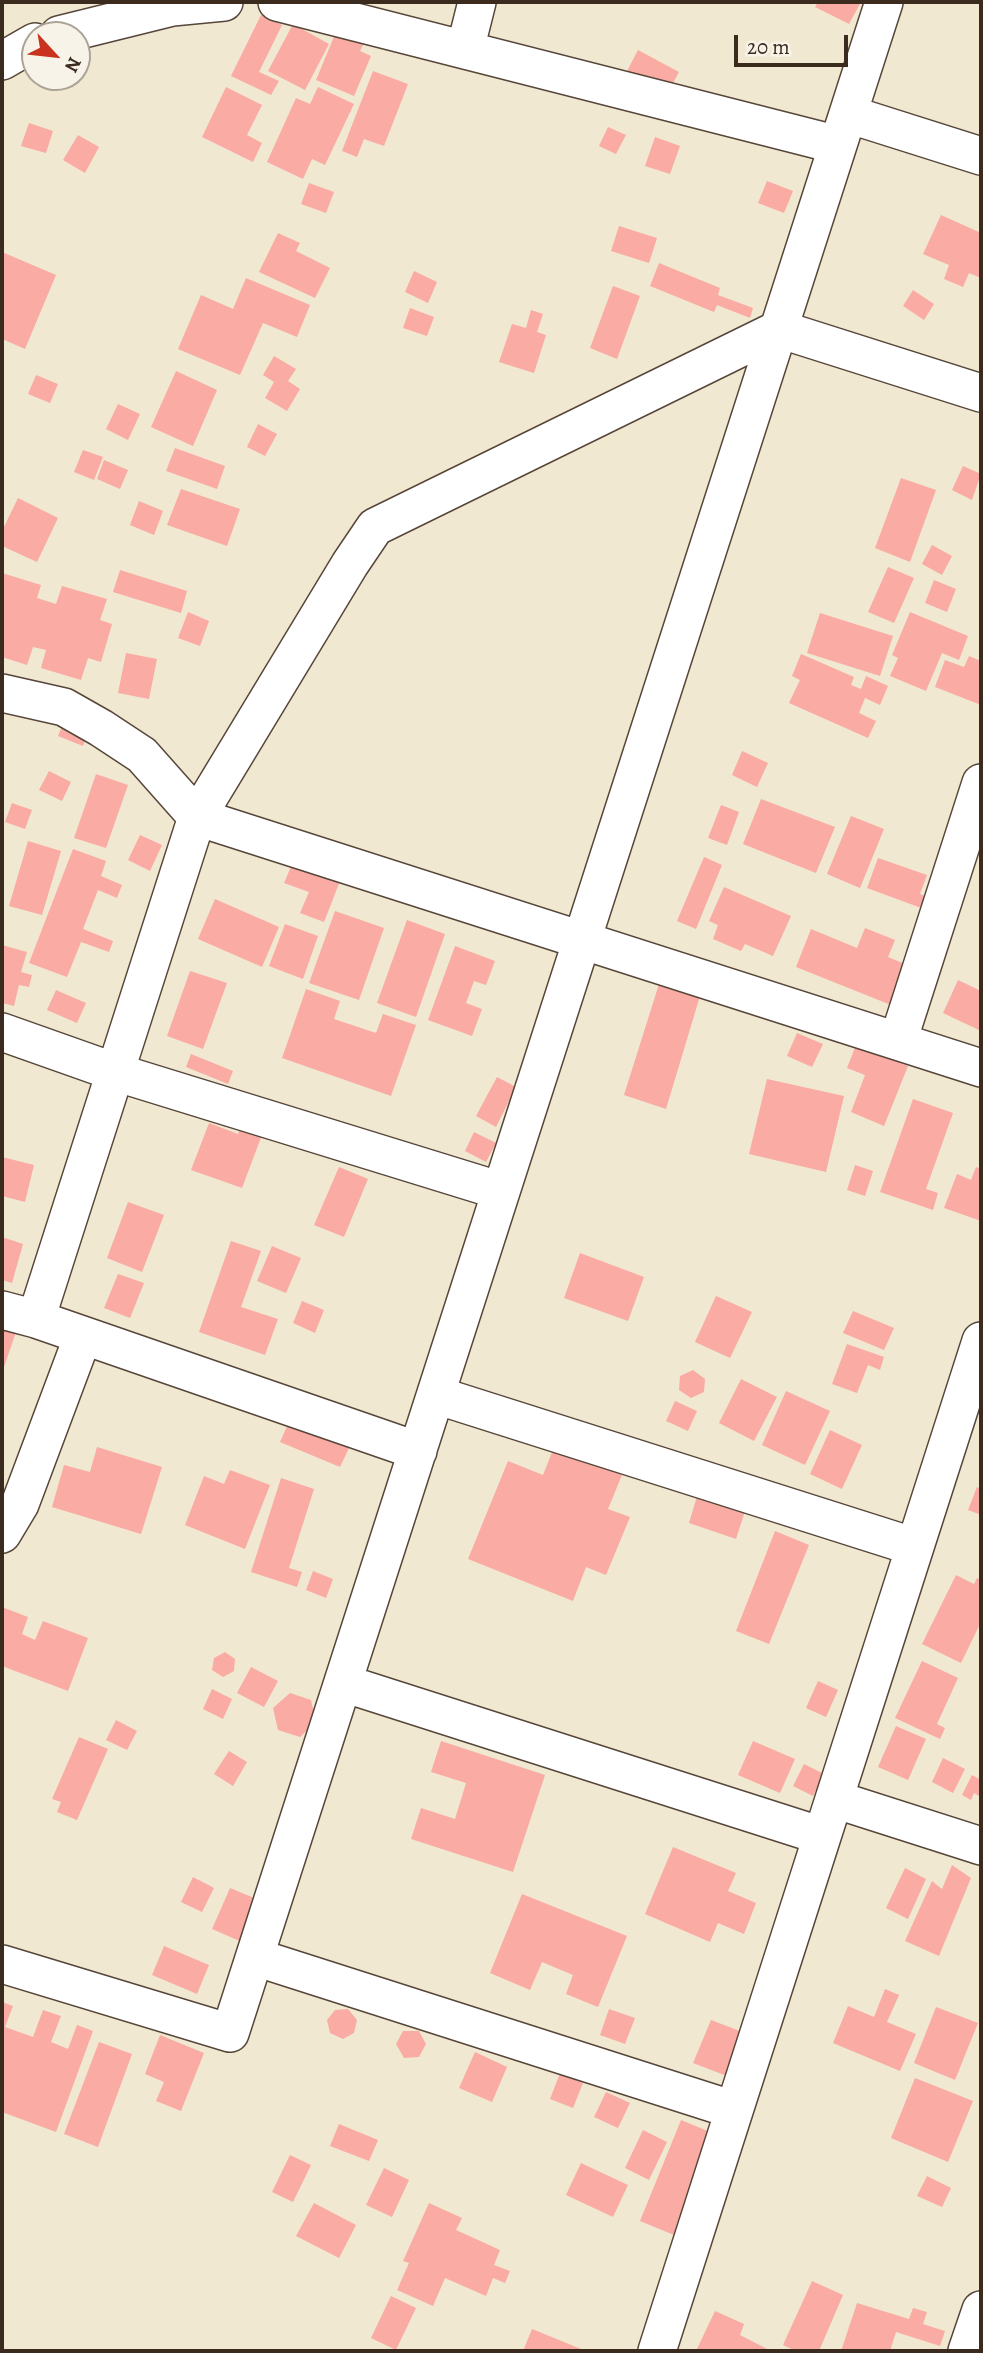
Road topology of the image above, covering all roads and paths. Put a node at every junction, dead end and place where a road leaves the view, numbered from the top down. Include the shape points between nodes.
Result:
1 (225, 2) edge
2 (277, 2) edge
3 (477, 2) edge
4 (884, 2) edge
5 (91, 27) edge
6 (21, 50) edge
7 (465, 50) junction
8 (2, 61) edge
9 (843, 129) junction
10 (981, 156) edge
11 (779, 329) junction
12 (981, 393) edge
13 (2, 693) edge
14 (981, 783) edge
15 (197, 817) junction
16 (582, 940) junction
17 (2, 1032) edge
18 (898, 1041) junction
19 (981, 1068) edge
20 (115, 1072) junction
21 (501, 1191) junction
22 (19, 1315) edge
23 (83, 1336) junction
24 (981, 1341) edge
25 (436, 1395) junction
26 (418, 1451) junction
27 (2, 1534) edge
28 (915, 1547) junction
29 (343, 1683) junction
30 (834, 1799) junction
31 (822, 1836) junction
32 (981, 1846) edge
33 (255, 1957) junction
34 (2, 1964) edge
35 (734, 2110) junction
36 (981, 2310) edge
37 (657, 2351) edge
38 (967, 2351) edge

1 - 5 street via 172,7
2 - 7 street
3 - 7 street
4 - 9 street
6 - 8 street
7 - 9 street
9 - 10 street
9 - 11 street
11 - 12 street
11 - 15 street via 375,527
11 - 16 street
13 - 15 street via 64,707 101,728 142,755
14 - 18 street
15 - 16 street
15 - 20 street
16 - 18 street
16 - 21 street
17 - 20 street
18 - 19 street
20 - 21 street
20 - 22 street
21 - 25 street
22 - 23 street
23 - 26 street
23 - 27 street via 20,1504
24 - 28 street
25 - 26 street
25 - 28 street
26 - 29 street
28 - 30 street
29 - 31 street
29 - 33 street
30 - 31 street
30 - 32 street
31 - 35 street
33 - 34 street via 230,2034
33 - 35 street
35 - 37 street
36 - 38 street

